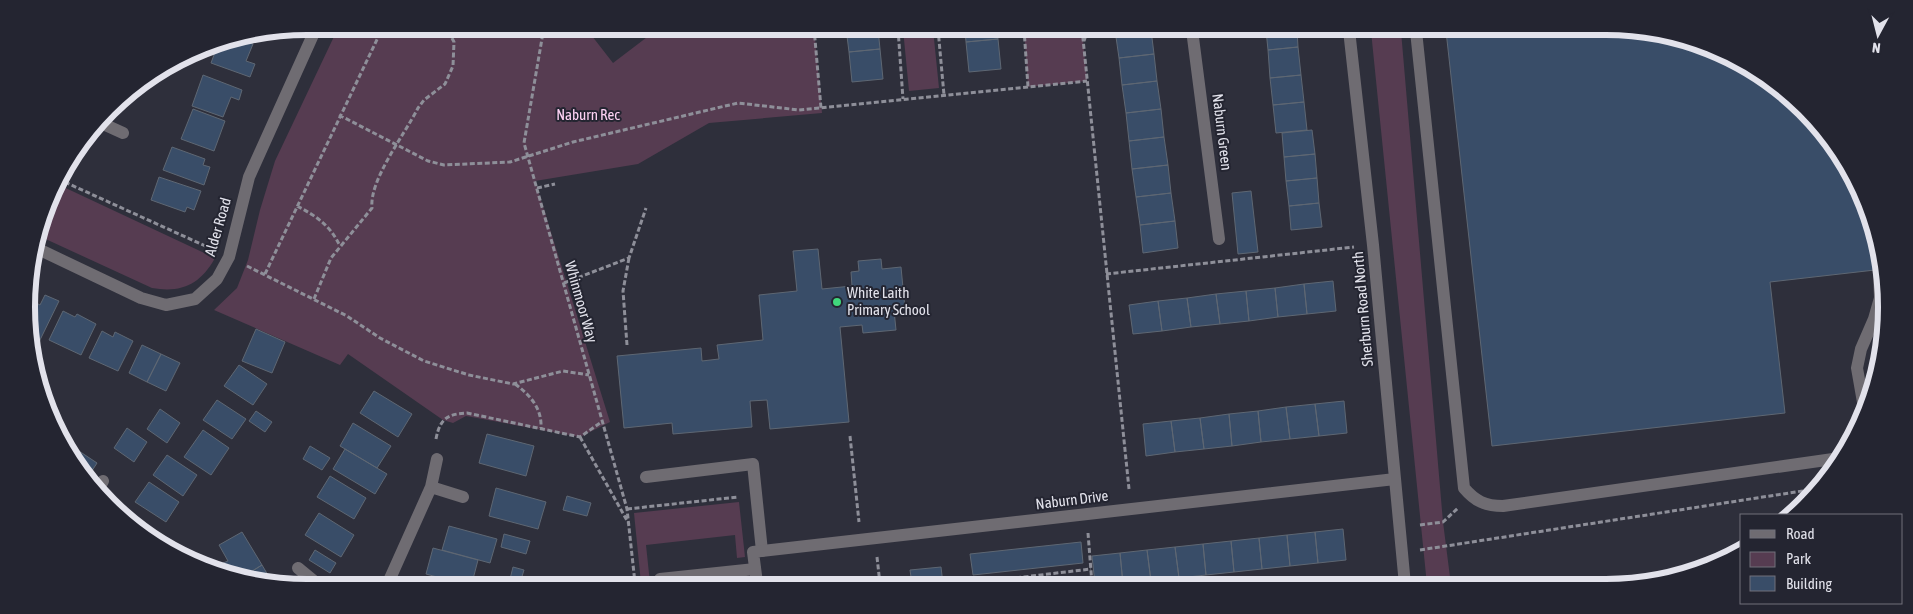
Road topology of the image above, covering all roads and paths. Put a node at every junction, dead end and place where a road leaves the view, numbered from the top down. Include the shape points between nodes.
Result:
1 (313, 35) edge
2 (379, 35) edge
3 (450, 35) edge
4 (543, 35) edge
5 (815, 35) edge
6 (898, 35) edge
7 (939, 35) edge
8 (1024, 35) edge
9 (1082, 35) edge
10 (1086, 35) edge
11 (1193, 35) edge
12 (1350, 35) edge
13 (1416, 35) edge
14 (1083, 42) junction
15 (1087, 81) junction
16 (1028, 87) junction
17 (944, 95) junction
18 (903, 99) junction
19 (821, 108) junction
20 (339, 115) junction
21 (105, 125) edge
22 (123, 133) dead end
23 (398, 145) junction
24 (528, 158) junction
25 (66, 182) edge
26 (555, 184) dead end
27 (537, 188) junction
28 (297, 206) junction
29 (646, 208) dead end
30 (1219, 239) dead end
31 (1373, 245) junction
32 (340, 246) junction
33 (41, 250) edge
34 (229, 257) junction
35 (629, 258) junction
36 (265, 274) junction
37 (1106, 274) junction
38 (564, 284) junction
39 (314, 299) junction
40 (1878, 305) edge
41 (626, 345) dead end
42 (589, 375) junction
43 (515, 384) junction
44 (1862, 398) edge
45 (602, 421) junction
46 (541, 428) junction
47 (850, 436) dead end
48 (580, 437) junction
49 (436, 444) dead end
50 (437, 459) dead end
51 (1831, 459) edge
52 (646, 477) dead end
53 (1395, 480) junction
54 (430, 487) junction
55 (1807, 490) edge
56 (756, 496) junction
57 (1471, 496) junction
58 (463, 497) dead end
59 (627, 509) junction
60 (1131, 509) junction
61 (1086, 515) junction
62 (630, 527) junction
63 (1399, 528) junction
64 (875, 538) junction
65 (861, 540) junction
66 (758, 551) junction
67 (1402, 553) junction
68 (298, 568) dead end
69 (755, 569) junction
70 (1091, 569) junction
71 (311, 579) edge
72 (390, 579) edge
73 (635, 579) edge
74 (660, 579) dead end
75 (756, 579) edge
76 (879, 579) edge
77 (1006, 579) edge
78 (1092, 579) edge
79 (1404, 579) edge

1 - 34 street, Alder Road via 249,178
2 - 20 path
3 - 23 path via 454,42 453,66 445,84 418,108
4 - 24 path, Whinmoor Way via 524,143
5 - 19 path
6 - 18 path
7 - 17 path
8 - 16 path
9 - 14 path
10 - 14 path
11 - 30 street, Naburn Green
12 - 31 street, Sherburn Road North
13 - 57 street via 1464,488
14 - 15 path
15 - 16 path
15 - 37 path
16 - 17 path
17 - 18 path
18 - 19 path
19 - 24 path via 799,110 738,103 573,142
20 - 23 path
20 - 28 path
21 - 22 street
23 - 24 path via 428,161 444,165
23 - 32 path via 375,183 372,208
24 - 27 path, Whinmoor Way
25 - 34 path
26 - 27 path
27 - 38 path, Whinmoor Way
28 - 32 path via 318,217 334,232
28 - 36 path
29 - 35 path
31 - 37 path
31 - 53 street, Sherburn Road North
32 - 39 path via 331,258
33 - 34 street, Alder Road via 141,298 166,305 194,299 217,279
34 - 36 path
35 - 38 path
35 - 41 path via 623,291
36 - 39 path
37 - 60 path
38 - 42 path, Whinmoor Way
39 - 43 path via 424,361 469,375
40 - 44 street via 1857,368
42 - 43 path via 563,371
42 - 45 path, Whinmoor Way
43 - 46 path via 532,398 542,420
45 - 48 path
45 - 59 path, Whinmoor Way
46 - 48 path
46 - 49 path via 451,414 443,420
47 - 65 path
48 - 62 path
50 - 54 street
51 - 57 street via 1502,506 1480,503
52 - 56 street via 753,464
53 - 60 street, Naburn Drive
53 - 63 street, Sherburn Road North
54 - 58 street
54 - 72 street
55 - 67 path
56 - 59 path
56 - 66 street
57 - 63 path via 1443,522
59 - 62 path, Whinmoor Way
60 - 61 street, Naburn Drive
61 - 64 street, Naburn Drive
61 - 70 path
62 - 73 path, Whinmoor Way
63 - 67 street, Sherburn Road North
64 - 65 street, Naburn Drive
64 - 76 path
65 - 66 street, Naburn Drive
66 - 69 street
67 - 79 street, Sherburn Road North
68 - 71 street
69 - 74 street
69 - 75 street
70 - 77 path
70 - 78 path

